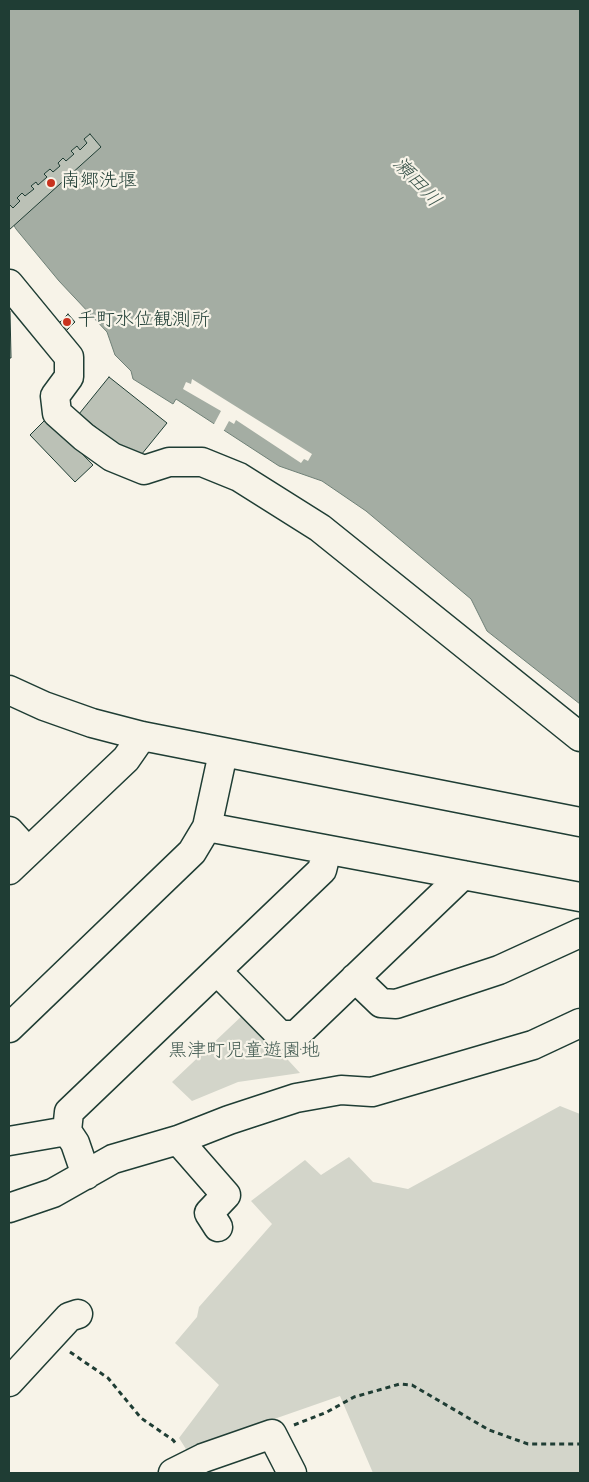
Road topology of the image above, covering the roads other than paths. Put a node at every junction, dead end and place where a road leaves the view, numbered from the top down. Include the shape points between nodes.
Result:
1 (9, 284) edge
2 (9, 690) edge
3 (142, 736) junction
4 (580, 736) edge
5 (223, 753) junction
6 (580, 822) edge
7 (207, 827) junction
8 (9, 831) edge
9 (328, 850) junction
10 (28, 852) junction
11 (9, 870) edge
12 (463, 875) junction
13 (580, 897) edge
14 (580, 933) edge
15 (216, 971) junction
16 (355, 978) junction
17 (580, 1023) edge
18 (9, 1028) edge
19 (68, 1132) junction
20 (178, 1140) junction
21 (9, 1141) edge
22 (86, 1175) junction
23 (9, 1208) edge
24 (218, 1228) dead end
25 (78, 1314) dead end
26 (9, 1382) edge
27 (182, 1469) edge
28 (292, 1473) edge

1 - 4 street via 69,357 69,377 55,396 57,413 84,436 112,457 144,470 169,462 202,462 239,477 320,528
2 - 3 street via 92,723
3 - 5 street
3 - 10 street via 126,759
5 - 6 street
5 - 7 street
7 - 9 street
7 - 18 street via 192,852
8 - 10 street
9 - 12 street
9 - 15 street via 322,870
10 - 11 street
12 - 13 street
12 - 16 street
14 - 16 street via 499,970 396,1004 381,1003
15 - 16 street via 280,1035 296,1035
15 - 19 street via 69,1112
17 - 20 street via 533,1045 372,1092 341,1090 296,1098
19 - 21 street
19 - 22 street
20 - 22 street via 113,1159
20 - 24 street via 226,1195 209,1213
22 - 23 street via 53,1193
25 - 26 street via 70,1317
27 - 28 street via 203,1458 272,1434

